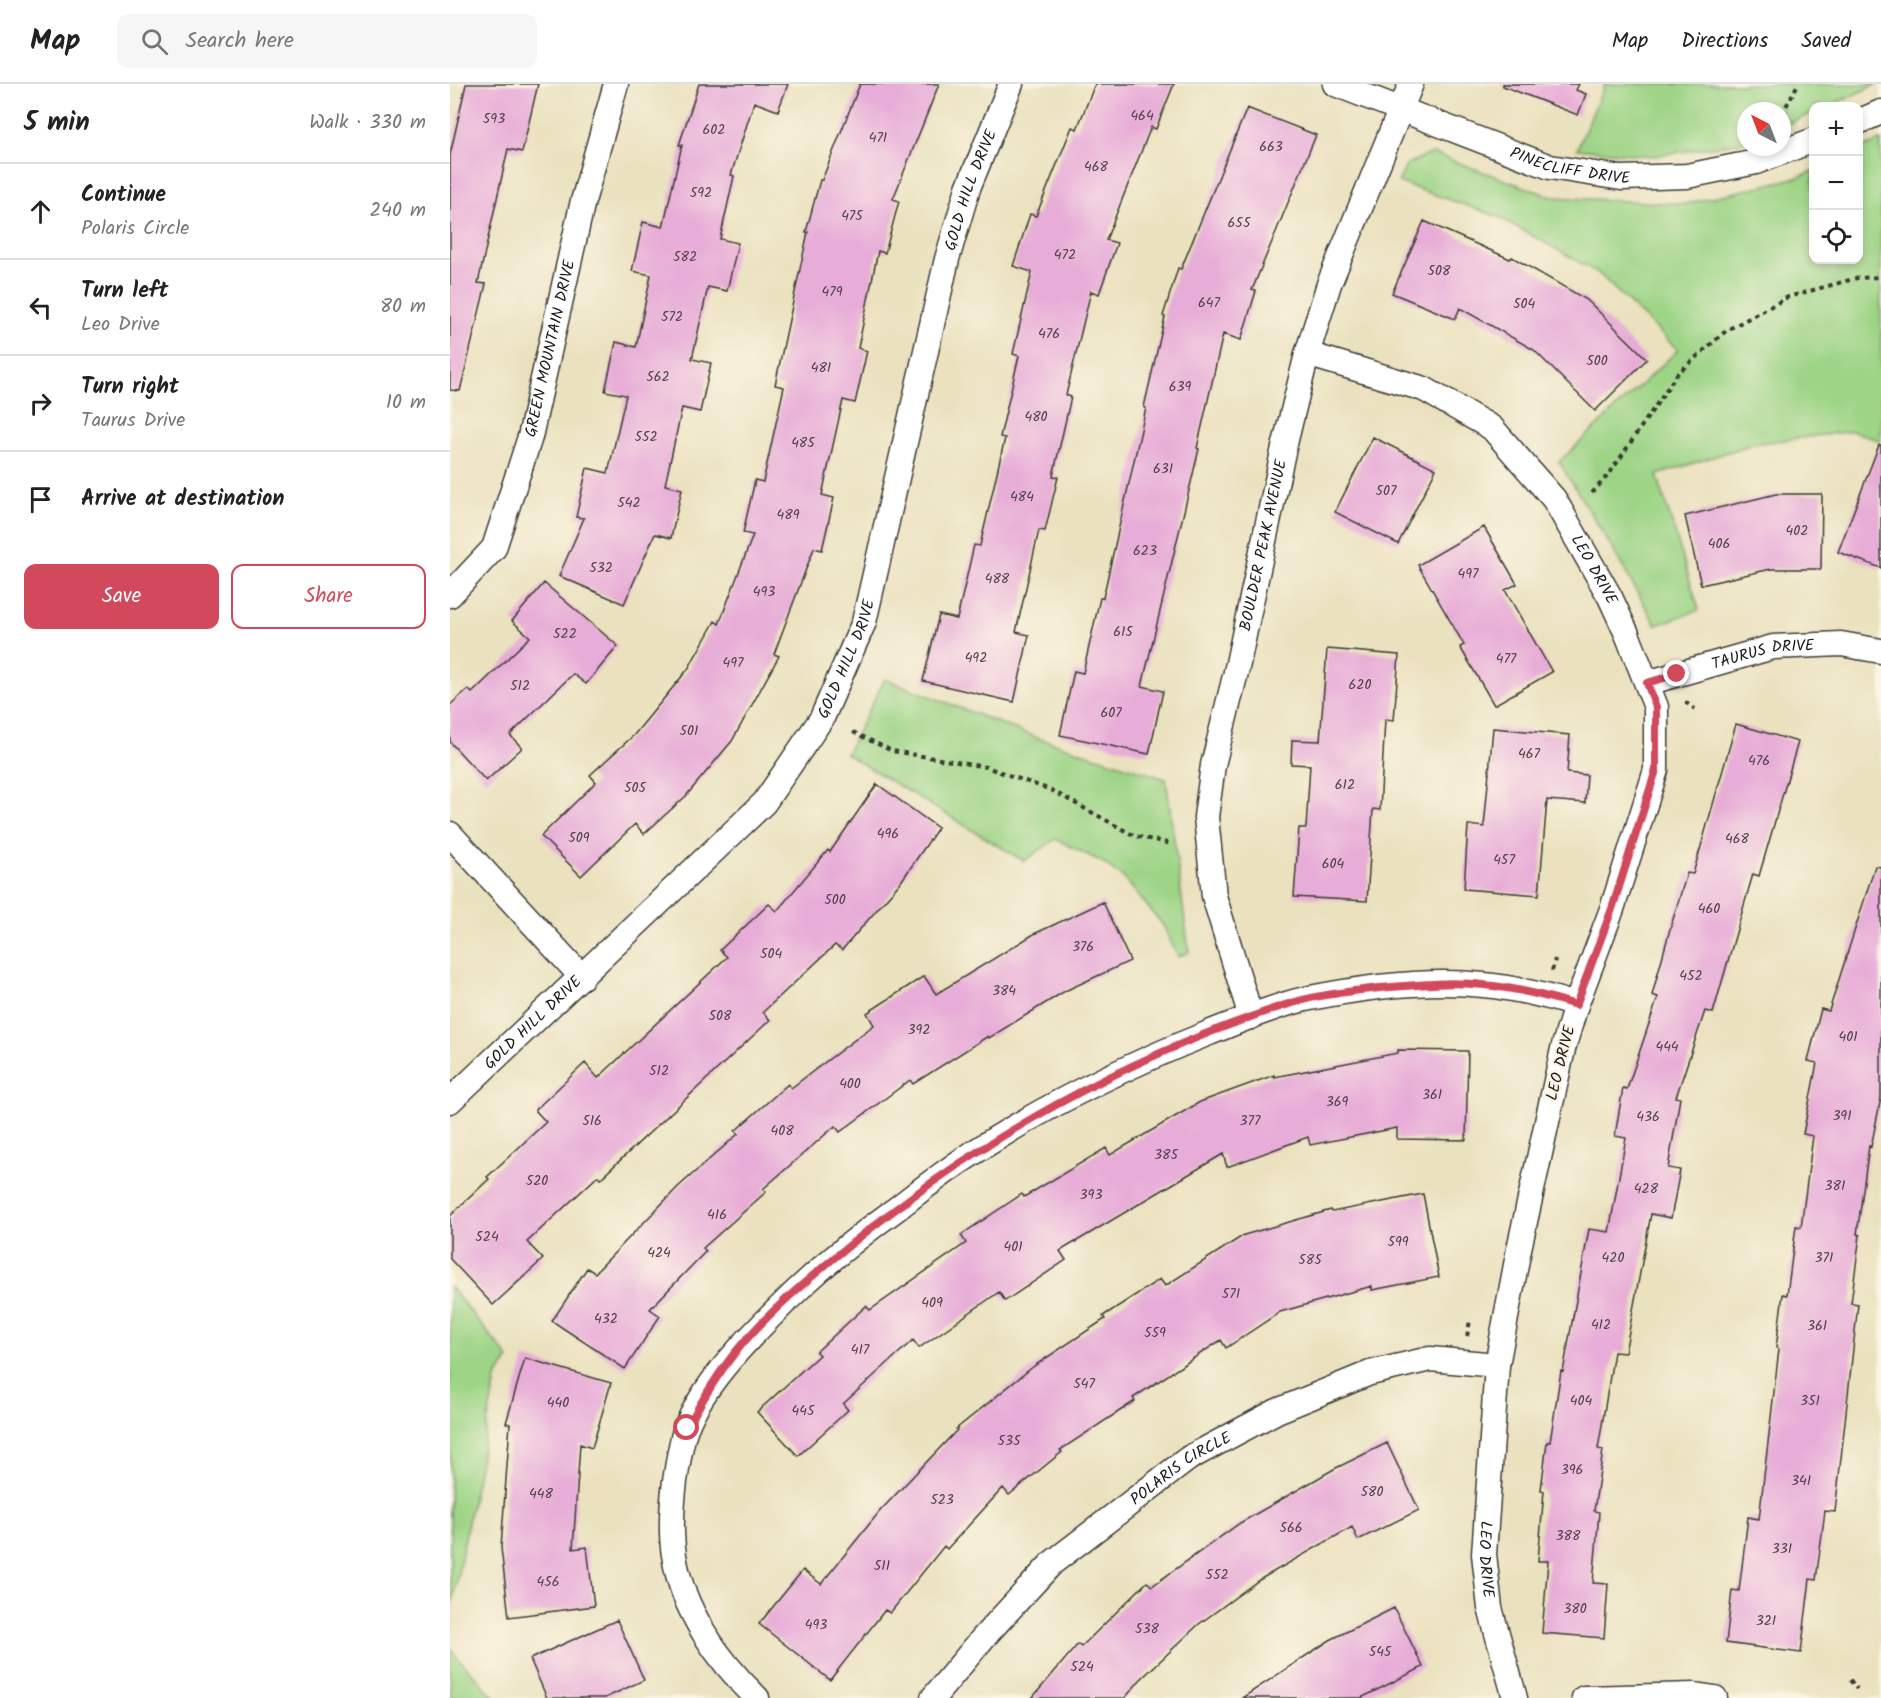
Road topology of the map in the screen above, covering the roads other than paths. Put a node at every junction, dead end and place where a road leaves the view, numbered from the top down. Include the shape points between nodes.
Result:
1 (616, 84) edge
2 (1011, 84) edge
3 (1335, 84) edge
4 (1410, 84) edge
5 (1400, 110) junction
6 (1881, 112) edge
7 (1863, 121) edge
8 (1809, 143) edge
9 (1307, 354) junction
10 (450, 595) edge
11 (1881, 651) edge
12 (1647, 683) junction
13 (450, 834) edge
14 (582, 977) junction
15 (1576, 1005) junction
16 (1251, 1017) junction
17 (450, 1101) edge
18 (1497, 1365) junction
19 (756, 1698) edge
20 (933, 1698) edge
21 (1515, 1698) edge
22 (1584, 1698) edge
23 (1715, 1698) edge

1 - 10 street, GREEN MOUNTAIN DRIVE via 582,205 527,448 494,548
2 - 14 street, GOLD HILL DRIVE via 968,188 947,259 864,622 822,718 764,803
3 - 5 street, PINECLIFF DRIVE
4 - 5 street, BOULDER PEAK AVENUE
5 - 8 street, PINECLIFF DRIVE via 1550,167 1621,178 1688,176 1756,162
5 - 9 street, BOULDER PEAK AVENUE via 1329,284
6 - 7 street
9 - 12 street, LEO DRIVE via 1424,389 1492,428 1554,499 1610,597
9 - 16 street, BOULDER PEAK AVENUE via 1213,765 1206,817 1214,896
11 - 12 street, TAURUS DRIVE via 1841,644 1773,647
12 - 15 street, LEO DRIVE via 1656,707 1656,770 1612,909
13 - 14 street
14 - 17 street, GOLD HILL DRIVE
15 - 16 street via 1484,985 1427,984 1308,998
15 - 18 street, LEO DRIVE via 1521,1238
16 - 19 street via 1151,1056 1086,1088 958,1162 800,1286 739,1348 709,1387 687,1428 677,1468 672,1510 674,1556 705,1636 730,1672
18 - 20 street, POLARIS CIRCLE via 1430,1359 1370,1373 1277,1411 1189,1458 1052,1563
18 - 21 street, LEO DRIVE via 1484,1554 1490,1608
22 - 23 street

